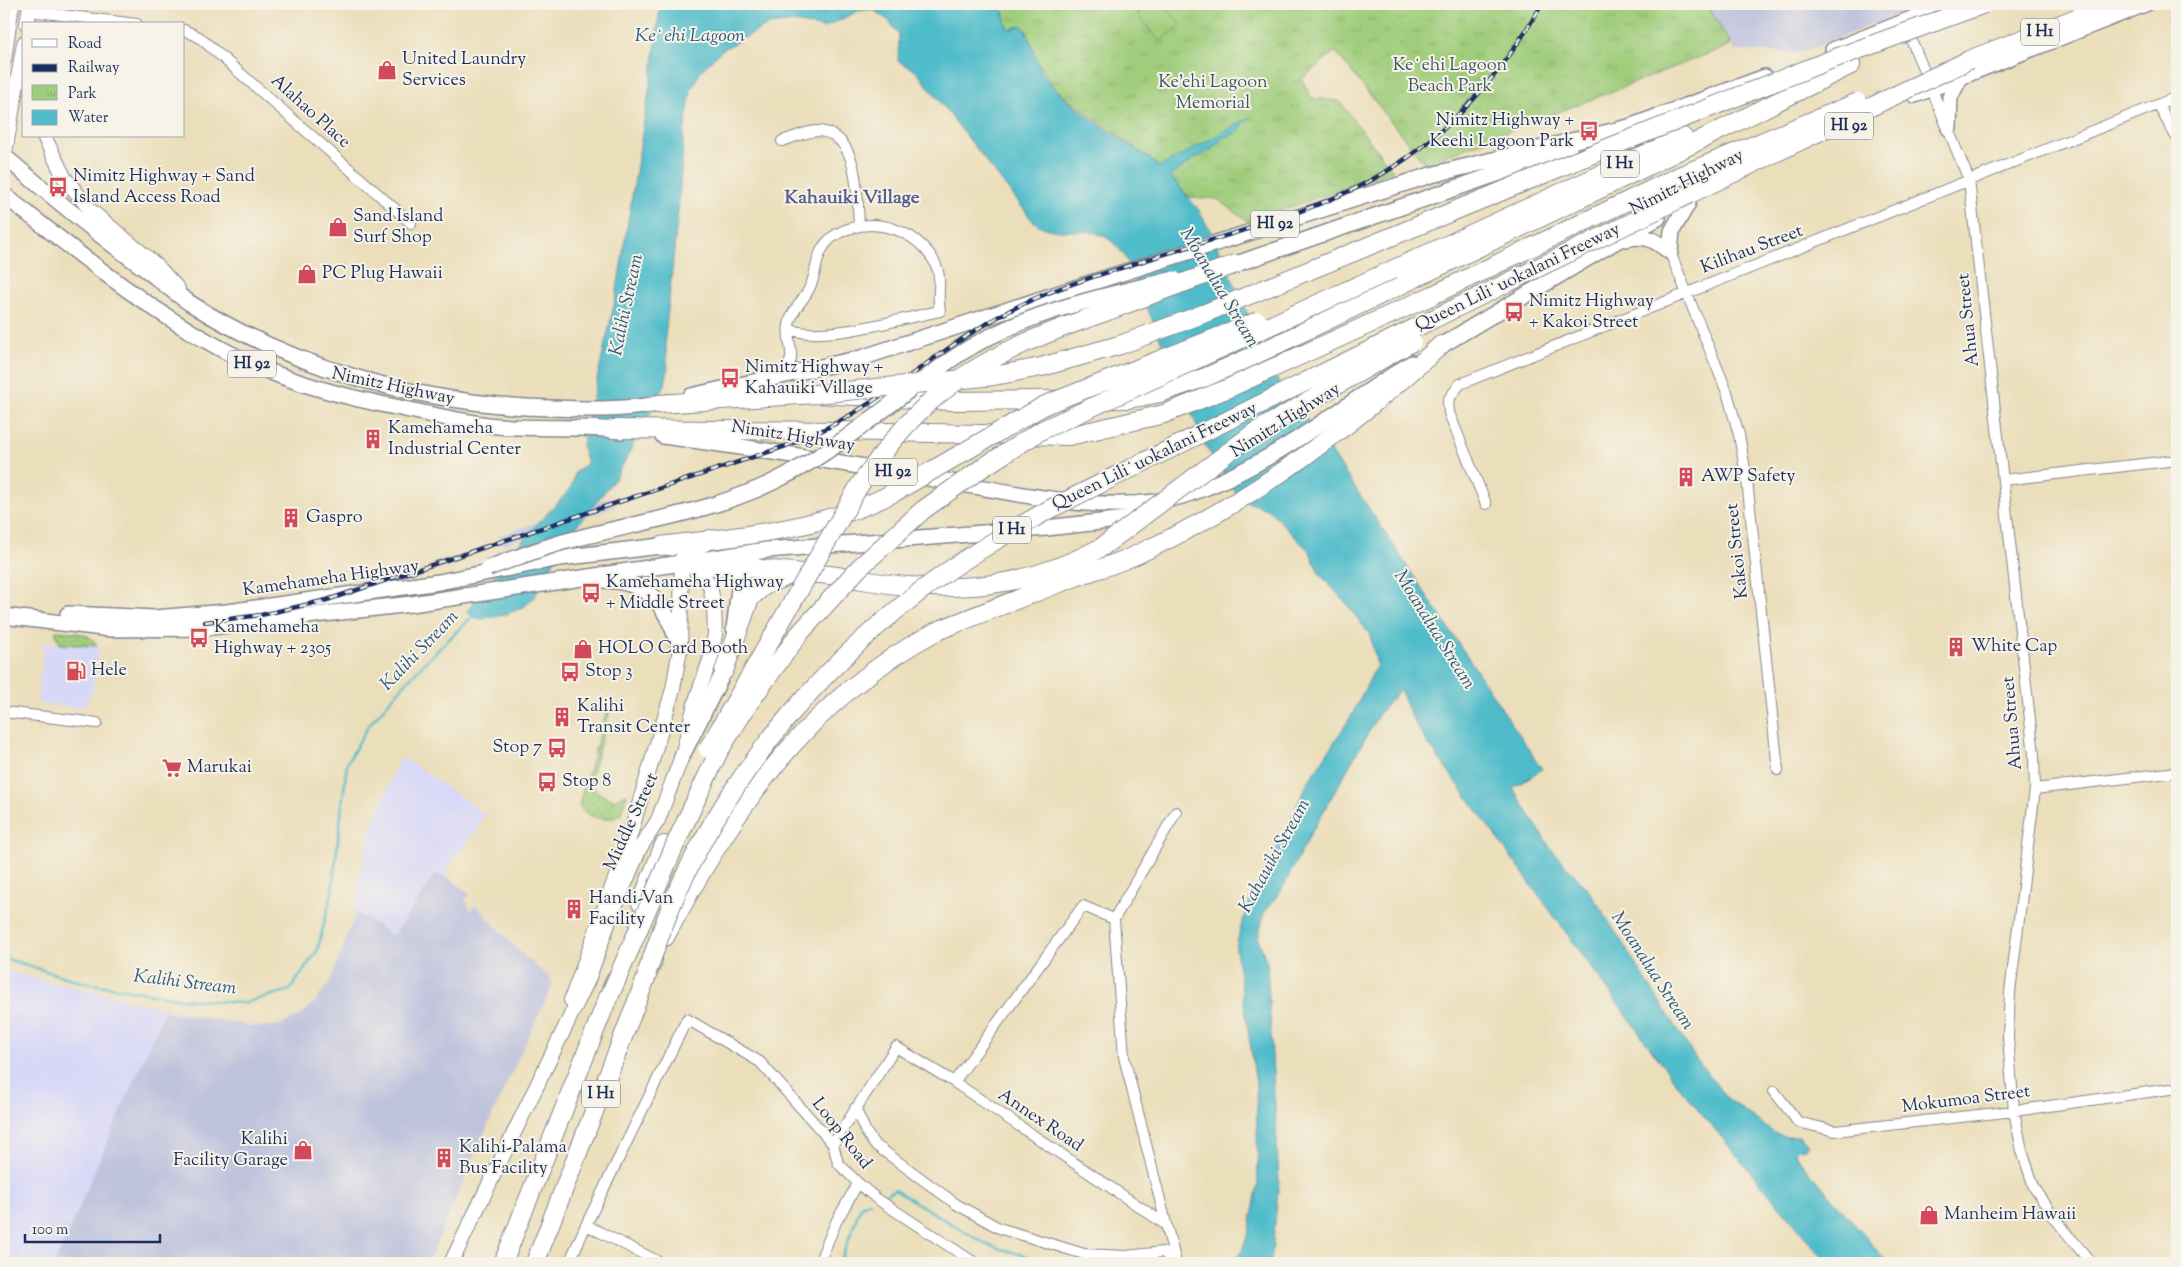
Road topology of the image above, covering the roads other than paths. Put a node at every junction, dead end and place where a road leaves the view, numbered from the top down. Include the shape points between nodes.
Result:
1 (12, 4) edge
2 (1949, 4) edge
3 (1984, 4) edge
4 (1996, 4) edge
5 (2112, 4) edge
6 (2145, 4) edge
7 (28, 13) edge
8 (117, 22) edge
9 (1904, 22) junction
10 (185, 30) edge
11 (6, 35) edge
12 (22, 54) edge
13 (4, 59) edge
14 (1852, 65) junction
15 (1965, 68) junction
16 (1931, 88) junction
17 (2177, 97) edge
18 (2158, 104) junction
19 (1629, 127) junction
20 (1949, 128) junction
21 (45, 138) edge
22 (2177, 138) edge
23 (782, 141) dead end
24 (4, 157) edge
25 (1969, 180) junction
26 (4, 194) edge
27 (1688, 202) junction
28 (411, 223) dead end
29 (859, 226) junction
30 (1612, 242) junction
31 (1670, 252) junction
32 (1236, 264) junction
33 (1392, 270) junction
34 (1538, 270) junction
35 (1687, 293) junction
36 (192, 305) junction
37 (789, 329) junction
38 (1441, 345) junction
39 (793, 350) junction
40 (819, 367) junction
41 (774, 377) junction
42 (817, 394) junction
43 (658, 404) junction
44 (613, 429) joint
45 (656, 432) junction
46 (1273, 455) junction
47 (2177, 460) edge
48 (2003, 480) junction
49 (1486, 504) dead end
50 (710, 539) junction
51 (660, 546) junction
52 (767, 550) junction
53 (689, 560) junction
54 (745, 568) junction
55 (491, 570) junction
56 (793, 574) junction
57 (582, 579) junction
58 (4, 606) edge
59 (4, 616) edge
60 (680, 649) junction
61 (724, 671) junction
62 (4, 712) edge
63 (97, 723) dead end
64 (682, 756) junction
65 (1778, 770) dead end
66 (2177, 772) edge
67 (2035, 789) junction
68 (1176, 812) dead end
69 (1114, 919) junction
70 (647, 972) junction
71 (610, 995) junction
72 (561, 1032) junction
73 (954, 1082) junction
74 (2177, 1088) edge
75 (1774, 1091) dead end
76 (855, 1108) junction
77 (2014, 1111) junction
78 (833, 1144) junction
79 (858, 1183) junction
80 (1165, 1224) junction
81 (586, 1225) junction
82 (451, 1263) edge
83 (503, 1263) edge
84 (535, 1263) edge
85 (569, 1263) edge
86 (661, 1263) edge
87 (819, 1263) edge
88 (976, 1263) edge
89 (1176, 1263) edge
90 (2091, 1263) edge

1 - 11 main road
2 - 9 main road, Nimitz Highway / HI 92
3 - 42 highway, bridge via 1830,60 1120,345 994,376
4 - 14 highway, I H1
5 - 15 highway, Queen Liliʻuokalani Freeway / I H1
6 - 15 main road, Nimitz Highway / HI 92
7 - 8 street
9 - 16 street, Ahua Street
9 - 19 main road, Nimitz Highway / HI 92
10 - 28 street, Alahao Place via 199,37
11 - 13 main road
12 - 24 main road
14 - 33 highway, I H1 via 1646,152
14 - 42 highway, bridge via 1262,352 1160,393 1129,399 1021,402
15 - 16 main road, Nimitz Highway / HI 92
15 - 20 main road via 1950,97
15 - 34 highway, Queen Liliʻuokalani Freeway / I H1, bridge via 1621,226
15 - 45 highway, bridge via 1830,112 1679,176 1433,295 1229,388 1164,414 1069,436 839,430
16 - 20 street, Ahua Street
16 - 27 main road, Nimitz Highway / HI 92
17 - 18 street, Kilihau Street
18 - 22 street
18 - 25 street, Kilihau Street
19 - 32 main road
19 - 40 main road, Nimitz Highway / HI 92 via 1430,175 861,358
20 - 25 street, Ahua Street
21 - 36 main road via 64,177 91,212 156,264
23 - 29 street via 813,131 825,132 846,149 854,167
24 - 36 main road, Nimitz Highway / HI 92 via 68,211
25 - 35 street, Kilihau Street
25 - 48 street, Ahua Street
26 - 44 main road, Nimitz Highway / HI 92 via 96,266 177,323 230,354 278,376 318,390 498,426
27 - 30 main road, Nimitz Highway / HI 92
27 - 31 main road via 1672,231
29 - 37 street via 838,234 823,247 813,281 792,315
29 - 37 street via 897,230 925,248 937,268 940,311 826,334 804,334
30 - 31 main road via 1638,236 1653,238
30 - 38 main road, Nimitz Highway / HI 92
31 - 35 street, Kakoi Street
32 - 55 main road, bridge via 1057,310 1014,325 960,353 823,455 776,481 700,509 565,541
32 - 71 highway, bridge via 1032,338 1010,349 943,391 894,439 859,486 698,768 642,901
33 - 50 highway, bridge via 1045,405 871,505 822,521
33 - 71 highway, I H1, bridge via 1042,430 923,510 859,568 799,634 719,751
34 - 56 highway, bridge via 1255,432 1102,547 1043,574 975,587 907,586 819,574
34 - 70 highway, Queen Liliʻuokalani Freeway / I H1, bridge via 1050,509 973,554 915,595 841,659 785,720 760,753 693,858
35 - 49 street, Kilihau Street via 1460,384 1448,400 1449,413
35 - 65 street, Kakoi Street via 1727,392 1740,435
36 - 43 main road, Nimitz Highway / HI 92 via 292,356 369,382 500,405 547,408
37 - 39 street
38 - 46 main road, Nimitz Highway / HI 92
38 - 70 highway, bridge via 1394,388 1266,483 1163,542 937,631 903,649 856,682 806,728 762,781 699,874
39 - 40 street via 808,366
39 - 41 street via 792,361
40 - 41 main road, Nimitz Highway / HI 92
41 - 43 main road, Nimitz Highway / HI 92
42 - 43 highway
44 - 45 highway
45 - 46 main road, Nimitz Highway / HI 92, bridge via 1092,504 1131,504 1181,496
46 - 52 main road, bridge via 1228,486 1205,497 1128,519
47 - 48 street
48 - 67 street, Ahua Street via 2034,755
50 - 51 highway
50 - 53 highway via 697,545
51 - 53 main road via 673,548
51 - 55 main road
52 - 53 main road
52 - 54 main road via 756,555
53 - 54 highway
53 - 57 main road
53 - 60 main road, Middle Street
53 - 64 main road, Middle Street via 710,586 715,634
54 - 56 highway
54 - 61 main road
55 - 58 main road, Kamehameha Highway via 439,582 190,616 114,617
56 - 61 highway via 764,586 750,598
57 - 59 main road, Kamehameha Highway via 380,608 202,628 111,629
57 - 60 main road via 612,580 649,594 665,610
60 - 72 main road, Middle Street via 673,689 626,849
61 - 64 main road
62 - 63 street
64 - 72 main road, Middle Street via 658,820 637,854 588,980
66 - 67 street
67 - 77 street, Ahua Street via 2010,992 2008,1038
68 - 69 street
69 - 73 street via 1083,906
69 - 80 street via 1124,1057
70 - 84 highway, Queen Liliʻuokalani Freeway / I H1
71 - 83 highway, I H1
72 - 82 main road, Middle Street
73 - 76 street, Annex Road via 896,1047
73 - 80 street, Annex Road
74 - 77 street, Mokumoa Street
75 - 77 street, Mokumoa Street via 1798,1122 1835,1131
76 - 78 street
76 - 89 street via 874,1144 980,1219 1074,1252 1115,1257 1163,1252
77 - 90 street, Ahua Street via 2022,1152 2034,1188
78 - 79 street, Loop Road via 838,1163
78 - 81 street, Loop Road via 760,1062 687,1019
79 - 87 street via 836,1222
79 - 88 street, Loop Road via 877,1199
80 - 89 street
81 - 85 street
81 - 86 street

